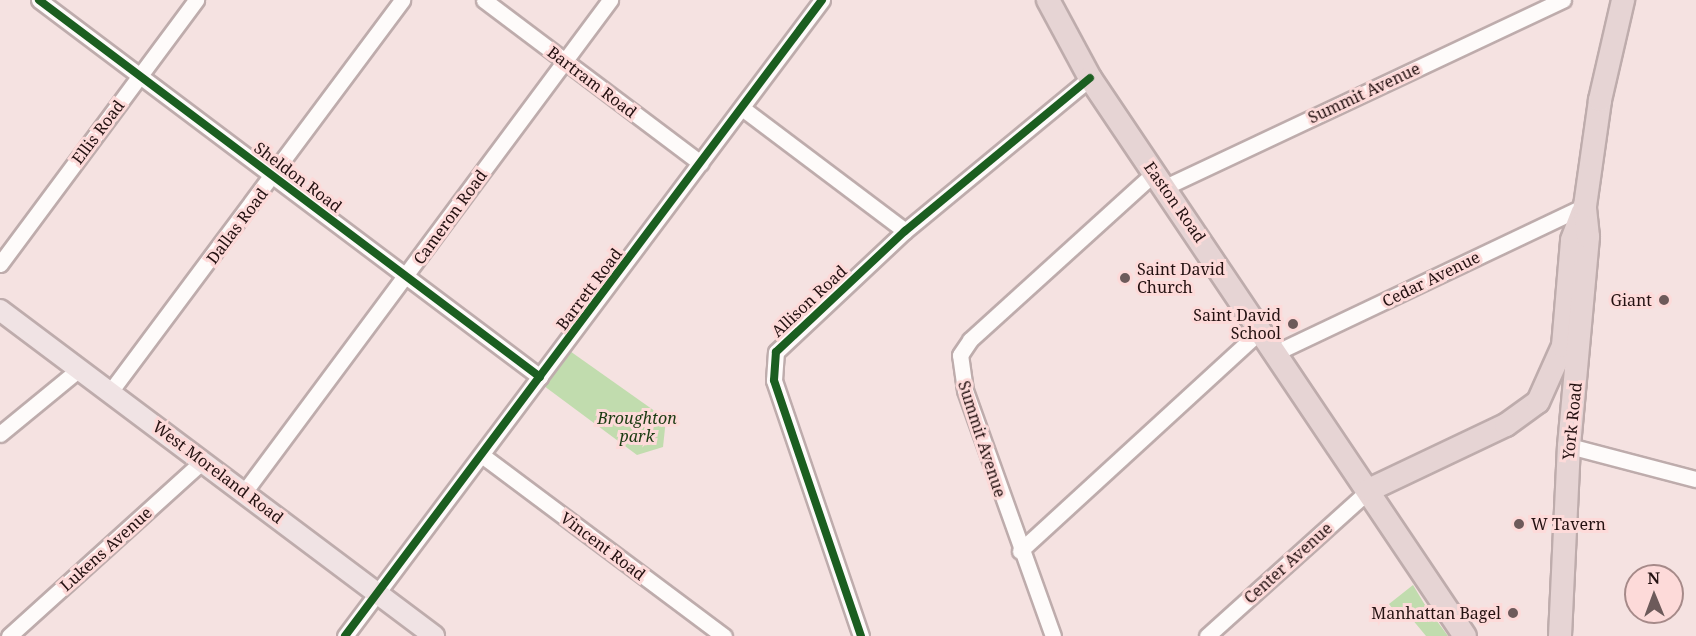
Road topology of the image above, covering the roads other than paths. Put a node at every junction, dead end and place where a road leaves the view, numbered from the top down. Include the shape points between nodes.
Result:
1 (39, 0) edge
2 (196, 0) edge
3 (402, 0) edge
4 (484, 0) edge
5 (610, 0) edge
6 (822, 0) edge
7 (1048, 0) edge
8 (1563, 0) edge
9 (1623, 0) edge
10 (563, 61) junction
11 (139, 77) junction
12 (1090, 78) junction
13 (742, 108) junction
14 (700, 163) junction
15 (275, 177) junction
16 (1160, 180) junction
17 (1585, 206) junction
18 (905, 231) junction
19 (0, 264) edge
20 (407, 275) junction
21 (0, 310) edge
22 (1262, 329) junction
23 (1277, 352) junction
24 (79, 369) junction
25 (540, 377) junction
26 (110, 392) junction
27 (0, 434) edge
28 (1569, 446) junction
29 (483, 456) junction
30 (204, 461) junction
31 (1696, 479) edge
32 (1369, 490) junction
33 (245, 491) junction
34 (1020, 551) junction
35 (1408, 551) junction
36 (380, 595) junction
37 (9, 636) edge
38 (345, 636) edge
39 (434, 636) edge
40 (724, 636) edge
41 (861, 636) edge
42 (1053, 636) edge
43 (1207, 636) edge
44 (1465, 636) edge
45 (1481, 636) edge
46 (1560, 636) edge

1 - 11 street, Sheldon Road
2 - 11 street, Ellis Road
3 - 15 street, Dallas Road
4 - 10 street, Bartram Road
5 - 10 street, Cameron Road
6 - 13 street, Barrett Road
7 - 12 highway, Easton Road
8 - 16 street, Summit Avenue via 1272,137
9 - 17 highway, York Road via 1600,100
10 - 14 street, Bartram Road
10 - 20 street, Cameron Road
11 - 15 street, Sheldon Road
11 - 19 street, Ellis Road
12 - 16 highway, Easton Road
12 - 18 street, Allison Road
13 - 14 street, Barrett Road
13 - 18 street
14 - 25 street, Barrett Road
15 - 20 street, Sheldon Road
15 - 26 street, Dallas Road
16 - 22 highway, Easton Road
16 - 34 street, Summit Avenue via 978,333 960,356 963,384
17 - 23 street, Cedar Avenue
17 - 28 highway, York Road via 1588,237
17 - 32 highway, York Road via 1572,240 1563,346 1538,402 1506,426
18 - 41 street, Allison Road via 786,339 772,367
20 - 25 street, Sheldon Road
20 - 33 street, Cameron Road
21 - 24 main road, West Moreland Road
22 - 23 highway, Easton Road
22 - 34 street
23 - 32 highway, Easton Road
24 - 26 main road, West Moreland Road
24 - 27 street
25 - 29 street, Barrett Road
26 - 30 main road, West Moreland Road
28 - 31 street
28 - 46 highway, York Road
29 - 36 street, Barrett Road
29 - 40 street, Vincent Road
30 - 33 main road, West Moreland Road
30 - 37 street, Lukens Avenue
32 - 35 highway, Easton Road
32 - 43 street, Center Avenue
33 - 36 main road, West Moreland Road
34 - 42 street, Summit Avenue
35 - 44 highway, Easton Road
35 - 45 highway, Easton Road
36 - 38 street, Barrett Road
36 - 39 main road, West Moreland Road

